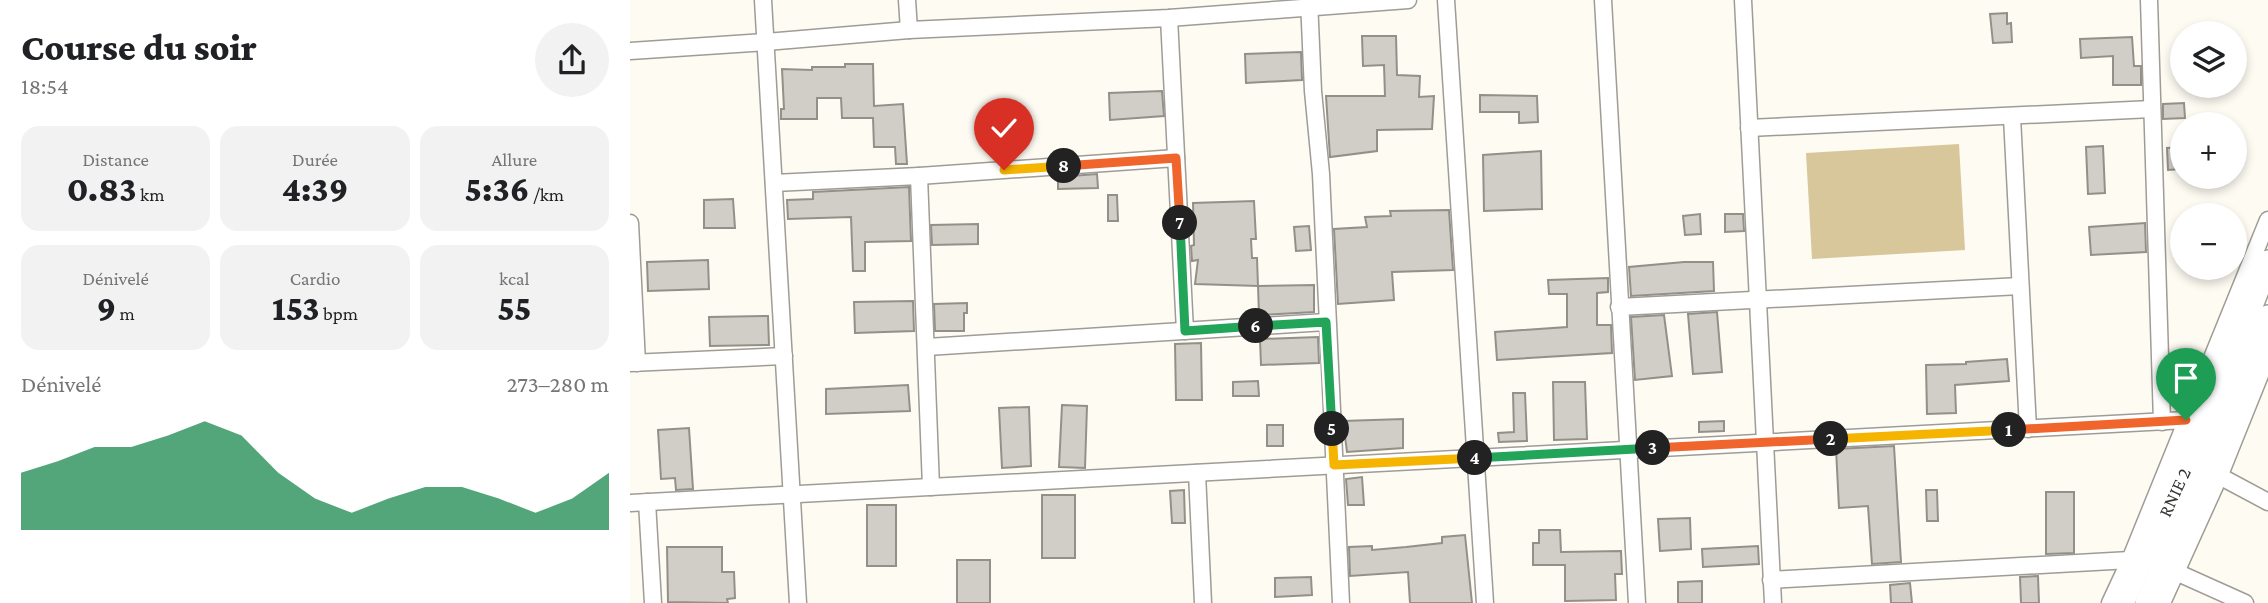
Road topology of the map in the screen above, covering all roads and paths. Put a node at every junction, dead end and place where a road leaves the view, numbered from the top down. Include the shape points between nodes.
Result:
1 (763, 0) edge
2 (907, 0) edge
3 (1408, 0) edge
4 (1446, 0) edge
5 (1602, 0) edge
6 (1743, 0) edge
7 (2149, 0) edge
8 (1309, 4) edge
9 (1169, 18) junction
10 (909, 30) junction
11 (766, 42) junction
12 (630, 51) edge
13 (2152, 109) junction
14 (2012, 117) junction
15 (1749, 128) junction
16 (1176, 158) junction
17 (919, 176) junction
18 (774, 183) junction
19 (2268, 220) edge
20 (630, 223) edge
21 (631, 254) edge
22 (2268, 262) edge
23 (2021, 286) junction
24 (1757, 300) junction
25 (1619, 307) junction
26 (2268, 317) edge
27 (1326, 322) junction
28 (1185, 331) junction
29 (927, 347) junction
30 (2268, 355) edge
31 (785, 356) junction
32 (633, 363) edge
33 (2162, 422) junction
34 (2195, 425) junction
35 (2028, 429) junction
36 (1763, 443) junction
37 (1629, 450) junction
38 (1476, 458) junction
39 (1334, 465) junction
40 (1197, 472) junction
41 (2213, 473) junction
42 (931, 487) junction
43 (792, 494) junction
44 (647, 502) junction
45 (2268, 502) edge
46 (630, 503) edge
47 (2130, 560) junction
48 (2176, 572) junction
49 (1772, 580) junction
50 (653, 603) edge
51 (798, 603) edge
52 (1203, 603) edge
53 (1341, 603) edge
54 (1485, 603) edge
55 (1636, 603) edge
56 (1773, 603) edge
57 (2110, 603) edge
58 (2122, 603) edge
59 (2147, 603) edge
60 (2162, 603) edge
61 (2245, 603) edge

1 - 11 street
2 - 10 street
3 - 8 street
4 - 38 street
5 - 25 street
6 - 15 street
7 - 13 street
8 - 9 street
8 - 27 street
9 - 10 street
9 - 16 street
10 - 11 street
11 - 12 street
11 - 18 street
13 - 14 street
13 - 33 street
14 - 15 street
14 - 23 street
15 - 24 street
16 - 17 street
16 - 28 street
17 - 18 street
17 - 29 street
18 - 31 street
19 - 34 street
20 - 21 street
21 - 32 street
22 - 34 highway, RNIE 2 / RNIE 2
23 - 24 street
23 - 35 street
24 - 25 street
24 - 36 street
25 - 37 street
26 - 41 highway, RNIE 2 / RNIE 2
27 - 28 street
27 - 39 street
28 - 29 street
29 - 42 street
30 - 41 street
31 - 32 street
31 - 43 street
33 - 34 street
33 - 35 street
34 - 47 street
34 - 58 highway, RNIE 2 / RNIE 2
35 - 36 street
36 - 37 street
36 - 49 street
37 - 38 street
37 - 55 street
38 - 39 street
38 - 54 street
39 - 40 street
39 - 53 street
40 - 42 street
40 - 52 street
41 - 45 street
41 - 48 street
41 - 59 highway, RNIE 2 / RNIE 2
42 - 43 street
43 - 44 street
43 - 51 street
44 - 46 street
44 - 50 street
47 - 49 street
47 - 57 street
48 - 60 street
48 - 61 street
49 - 56 street

